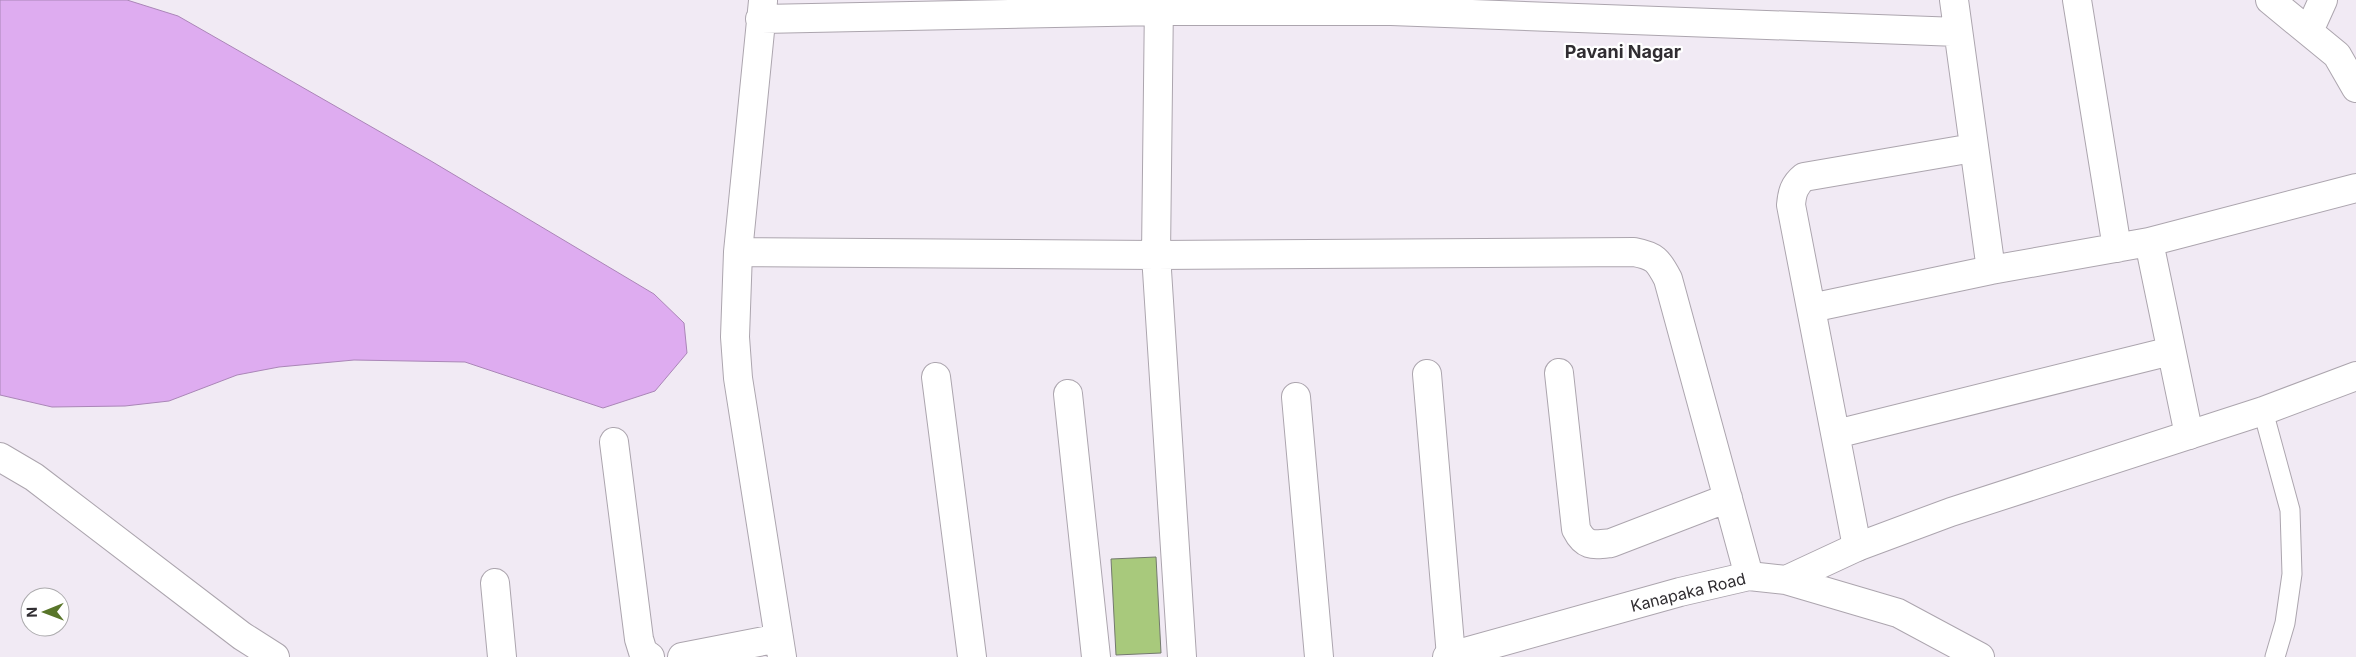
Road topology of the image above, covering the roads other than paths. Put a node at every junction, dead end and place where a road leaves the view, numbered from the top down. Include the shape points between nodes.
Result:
1 (1954, 0) edge
2 (2077, 0) edge
3 (2270, 0) edge
4 (2323, 0) edge
5 (1159, 6) edge
6 (1391, 6) edge
7 (762, 10) edge
8 (2309, 31) junction
9 (1958, 32) junction
10 (2356, 88) edge
11 (1973, 148) junction
12 (2356, 188) edge
13 (2149, 242) junction
14 (2117, 248) junction
15 (738, 252) junction
16 (1156, 255) junction
17 (1991, 270) junction
18 (1811, 308) junction
19 (2171, 350) junction
20 (1559, 373) dead end
21 (1427, 374) dead end
22 (2356, 376) edge
23 (936, 377) dead end
24 (1068, 394) dead end
25 (1296, 397) dead end
26 (2263, 411) junction
27 (1836, 434) junction
28 (2189, 435) junction
29 (614, 442) dead end
30 (0, 457) edge
31 (1728, 498) junction
32 (1858, 547) junction
33 (1737, 579) junction
34 (1786, 580) junction
35 (494, 583) dead end
36 (781, 648) edge
37 (1449, 656) edge
38 (275, 657) edge
39 (502, 657) edge
40 (650, 657) edge
41 (682, 657) edge
42 (972, 657) edge
43 (1096, 657) edge
44 (1182, 657) edge
45 (1319, 657) edge
46 (1980, 657) edge
47 (2276, 657) edge

1 - 9 street
2 - 14 street
3 - 8 street
4 - 8 street
5 - 6 street
5 - 7 street
5 - 16 street
6 - 9 street
7 - 15 street
8 - 10 street via 2337,55
9 - 11 street
11 - 17 street
11 - 18 street via 1804,177 1796,184 1791,205
12 - 13 street
13 - 14 street
13 - 19 street
14 - 17 street
15 - 16 street
15 - 36 street via 735,337 738,378
16 - 31 street via 1634,252 1652,256 1668,279
16 - 44 street
17 - 18 street
18 - 27 street
19 - 27 street
19 - 28 street
20 - 31 street via 1576,529 1581,539 1592,545 1611,543
21 - 37 street
22 - 26 street
23 - 42 street
24 - 43 street
25 - 45 street
26 - 28 street
26 - 47 lane via 2290,510 2292,574 2285,624
27 - 32 street
28 - 32 street via 1951,512
29 - 40 street via 639,639 643,652
30 - 38 street via 34,477 242,636
31 - 33 street
32 - 34 street
33 - 34 street, Kanapaka Road
33 - 37 street, Kanapaka Road
34 - 46 street, Kanapaka Road via 1898,614
35 - 39 street
36 - 41 street

